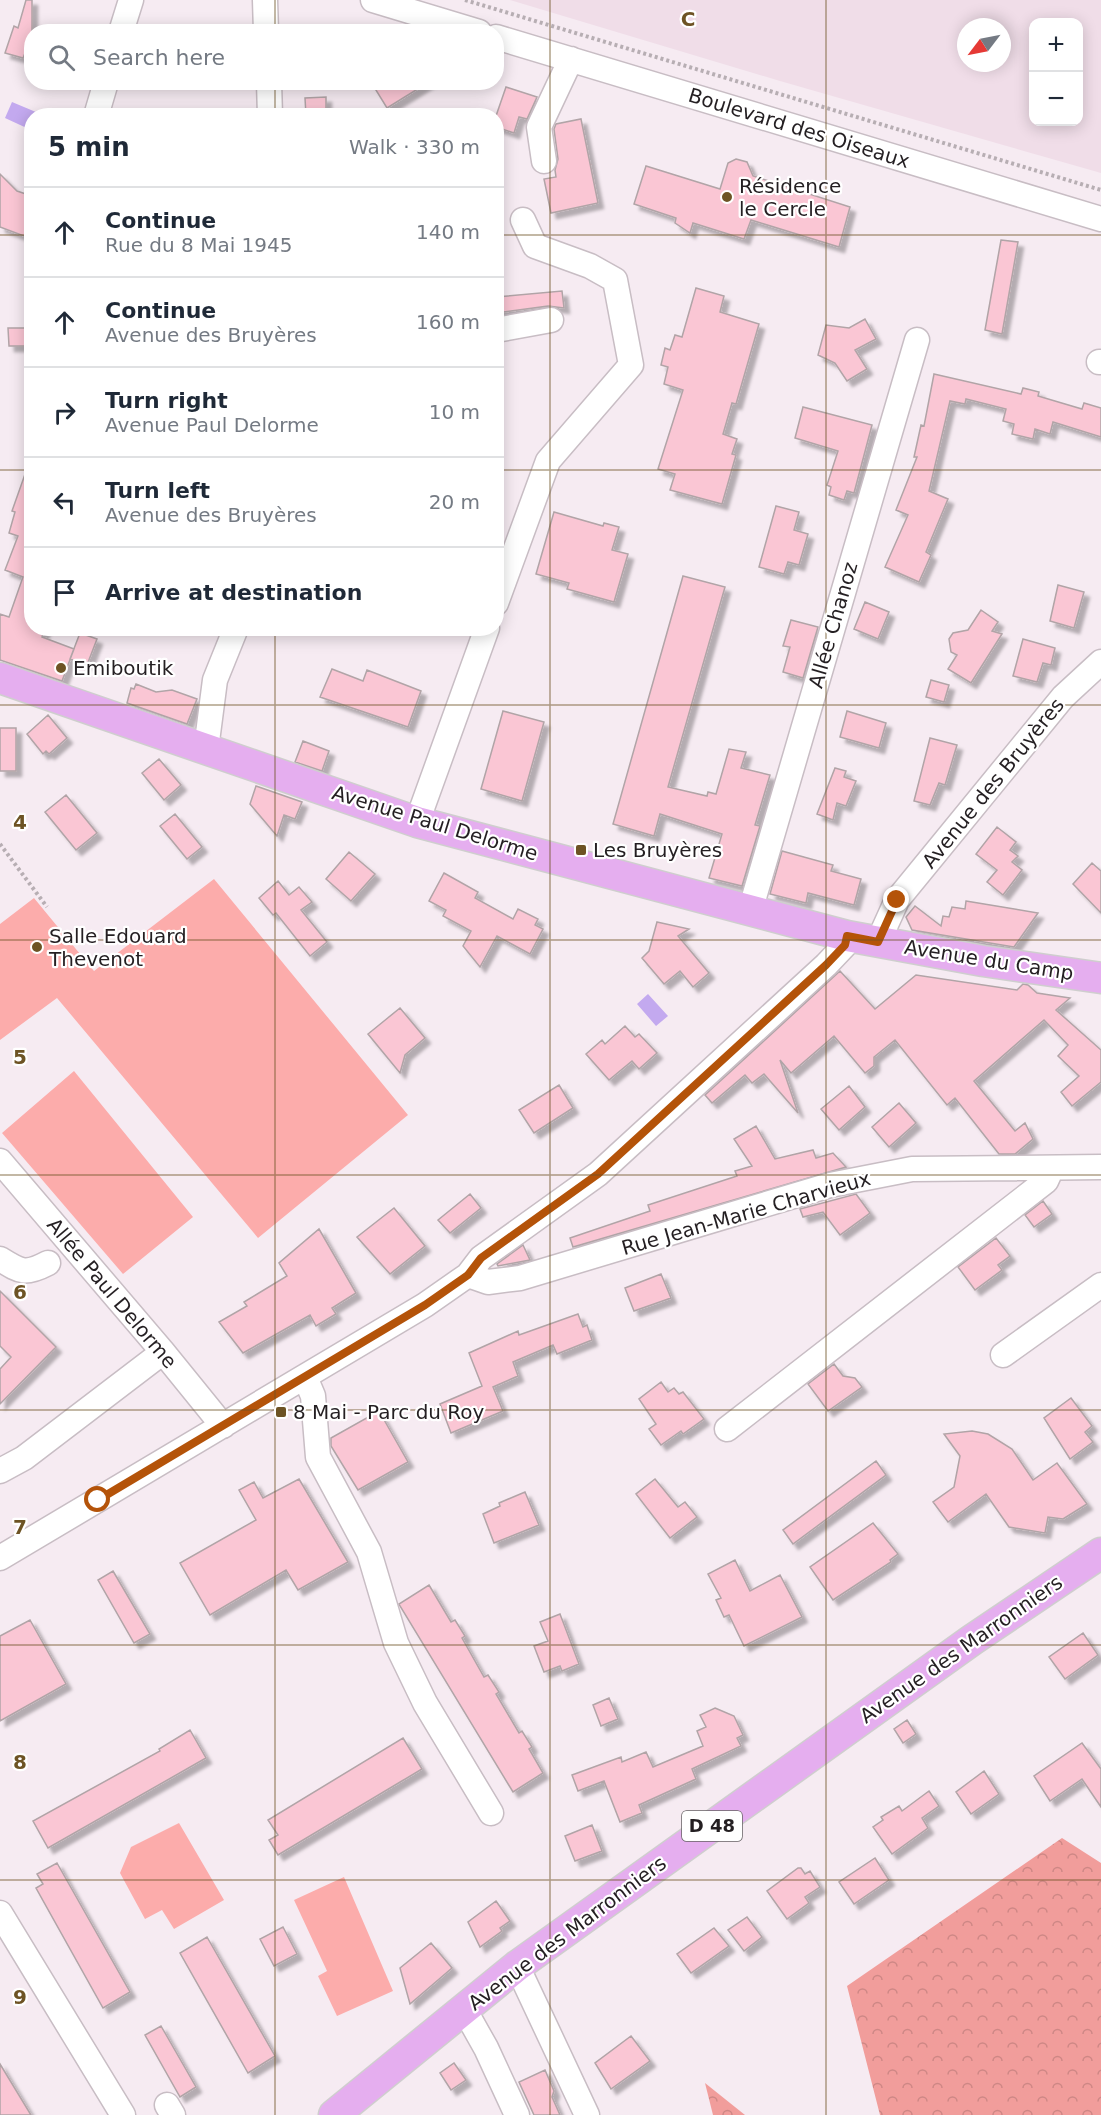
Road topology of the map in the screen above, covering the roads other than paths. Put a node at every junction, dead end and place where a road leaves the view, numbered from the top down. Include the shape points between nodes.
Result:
1 (131, 0) edge
2 (265, 0) edge
3 (373, 0) edge
4 (124, 24) edge
5 (266, 24) edge
6 (452, 24) edge
7 (504, 39) edge
8 (571, 59) junction
9 (104, 90) edge
10 (269, 90) edge
11 (98, 108) edge
12 (270, 108) edge
13 (544, 161) dead end
14 (1101, 219) edge
15 (523, 220) dead end
16 (551, 320) dead end
17 (504, 329) edge
18 (917, 340) dead end
19 (504, 581) edge
20 (233, 636) edge
21 (485, 636) edge
22 (1101, 662) edge
23 (0, 678) edge
24 (206, 749) junction
25 (417, 822) junction
26 (750, 910) junction
27 (847, 936) junction
28 (878, 942) junction
29 (1101, 978) edge
30 (0, 1161) edge
31 (1101, 1167) edge
32 (1008, 1168) junction
33 (1052, 1168) junction
34 (0, 1259) edge
35 (48, 1263) dead end
36 (468, 1275) junction
37 (1101, 1285) edge
38 (163, 1352) junction
39 (1003, 1355) dead end
40 (305, 1377) junction
41 (747, 1396) dead end
42 (223, 1426) junction
43 (727, 1429) dead end
44 (0, 1472) edge
45 (1101, 1553) edge
46 (0, 1558) edge
47 (491, 1813) dead end
48 (0, 1913) edge
49 (517, 1966) junction
50 (465, 2009) junction
51 (123, 2115) edge
52 (334, 2115) edge
53 (518, 2115) edge
54 (587, 2115) edge

1 - 4 street
2 - 5 street
3 - 6 street
7 - 8 street, Boulevard des Oiseaux
8 - 13 street via 539,128
8 - 14 street, Boulevard des Oiseaux
9 - 11 street
10 - 12 street
15 - 19 street via 536,246 615,280 631,365 548,461
16 - 17 street
18 - 26 street, Allée Chanoz
20 - 24 street via 215,680
21 - 25 street
22 - 28 street, Avenue des Bruyères via 1063,697 897,900
23 - 24 main road, Avenue Paul Delorme
24 - 25 main road, Avenue Paul Delorme
25 - 26 main road, Avenue Paul Delorme
26 - 27 main road, Avenue Paul Delorme
27 - 28 main road, Avenue Paul Delorme
27 - 36 street via 845,945 826,965 598,1174 481,1258
28 - 29 main road, Avenue du Camp
30 - 38 street, Allée Paul Delorme
31 - 33 street, Rue Jean-Marie Charvieux
32 - 33 street, Rue Jean-Marie Charvieux
32 - 36 street, Rue Jean-Marie Charvieux via 912,1169 830,1185 520,1278 488,1282
32 - 41 street via 1004,1196
33 - 43 street via 1046,1181
34 - 35 street via 19,1270 32,1272
36 - 40 street
37 - 39 street
38 - 42 street, Allée Paul Delorme
38 - 44 street
40 - 42 street
40 - 47 street via 313,1396 318,1457 369,1552 396,1642 425,1703
42 - 46 street
45 - 49 main road, Avenue des Marronniers / D 48 via 972,1640
48 - 51 street
49 - 50 main road, Avenue des Marronniers / D 48
49 - 54 street
50 - 52 main road, Avenue des Marronniers / D 48
50 - 53 street

